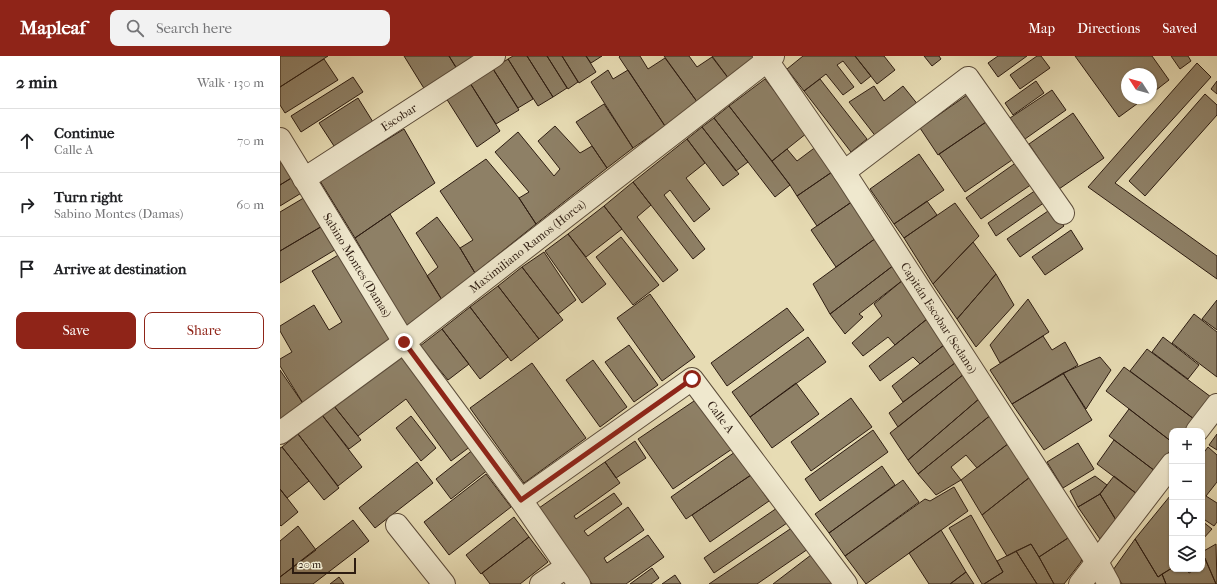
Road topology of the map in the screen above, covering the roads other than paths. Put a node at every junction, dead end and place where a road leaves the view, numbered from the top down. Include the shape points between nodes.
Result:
1 (494, 56) edge
2 (768, 58) edge
3 (280, 139) edge
4 (844, 172) junction
5 (304, 179) junction
6 (1063, 213) dead end
7 (404, 342) junction
8 (1217, 405) edge
9 (1199, 428) edge
10 (280, 433) edge
11 (1169, 468) edge
12 (521, 500) junction
13 (398, 525) dead end
14 (1097, 562) junction
15 (573, 576) edge
16 (444, 584) edge
17 (541, 584) edge
18 (846, 584) edge
19 (1080, 584) edge
20 (1109, 584) edge

1 - 5 street, Escobar
2 - 4 street, Capitán Escobar (Sedano)
2 - 7 street, Maximiliano Ramos (Horca)
3 - 5 street, Sabino Montes (Damas)
4 - 6 street via 968,78
4 - 14 street, Capitán Escobar (Sedano)
5 - 7 street, Sabino Montes (Damas)
7 - 10 street, Maximiliano Ramos (Horca)
7 - 12 street, Sabino Montes (Damas)
8 - 9 street
11 - 14 street
12 - 15 street, Sabino Montes (Damas)
12 - 18 street, Calle A via 692,379
13 - 16 street
14 - 19 street
14 - 20 street, Capitán Escobar (Sedano)
15 - 17 street

